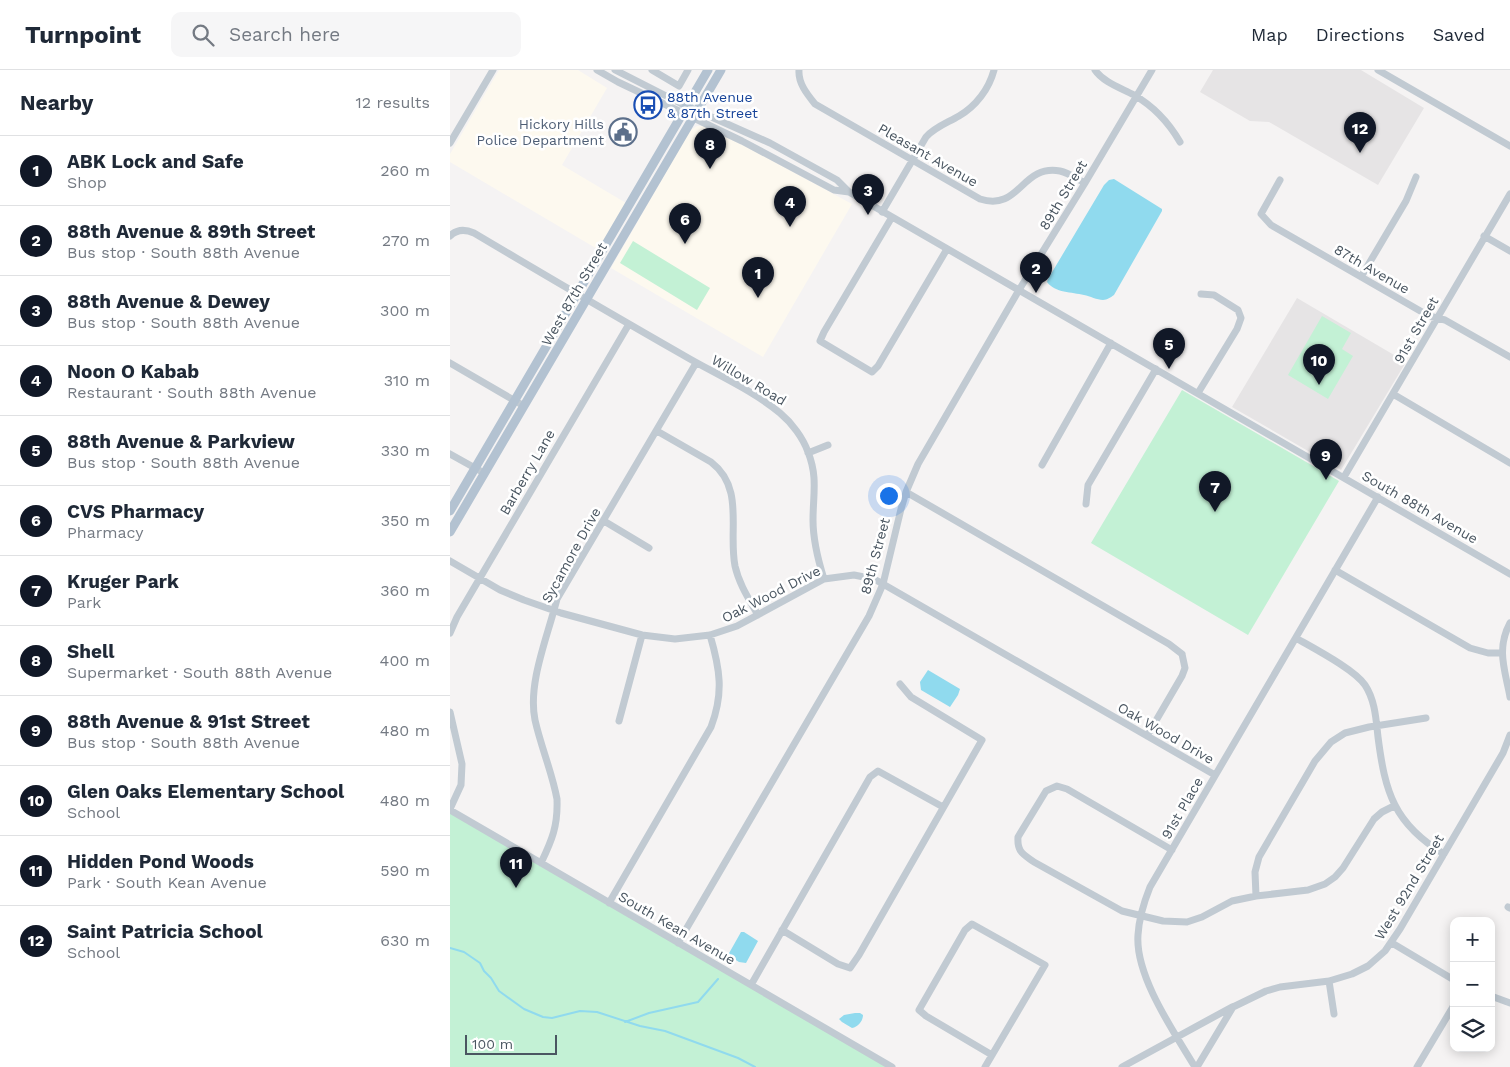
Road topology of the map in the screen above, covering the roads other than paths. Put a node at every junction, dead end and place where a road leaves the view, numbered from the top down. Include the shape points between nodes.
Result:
1 (493, 70) edge
2 (597, 70) edge
3 (615, 70) edge
4 (652, 70) edge
5 (688, 70) edge
6 (708, 70) edge
7 (721, 70) edge
8 (994, 70) edge
9 (1095, 70) edge
10 (1152, 70) edge
11 (1378, 70) edge
12 (799, 73) edge
13 (1136, 97) junction
14 (685, 109) junction
15 (695, 114) junction
16 (1180, 142) dead end
17 (450, 143) edge
18 (1510, 146) edge
19 (912, 160) junction
20 (1416, 178) dead end
21 (1280, 180) dead end
22 (1085, 183) junction
23 (849, 192) junction
24 (1510, 194) edge
25 (882, 212) junction
26 (892, 217) junction
27 (450, 236) edge
28 (1484, 236) junction
29 (946, 248) junction
30 (1510, 251) edge
31 (1361, 277) junction
32 (1019, 290) junction
33 (578, 294) junction
34 (1201, 294) dead end
35 (587, 300) junction
36 (1438, 318) junction
37 (629, 324) junction
38 (1111, 343) junction
39 (1510, 357) edge
40 (450, 363) edge
41 (696, 363) junction
42 (1156, 369) junction
43 (1198, 393) junction
44 (1393, 394) junction
45 (515, 400) junction
46 (524, 406) junction
47 (657, 431) junction
48 (828, 445) dead end
49 (808, 452) junction
50 (450, 454) edge
51 (1510, 463) edge
52 (1042, 465) dead end
53 (475, 468) junction
54 (484, 473) junction
55 (1344, 477) junction
56 (906, 492) junction
57 (1378, 497) junction
58 (1086, 504) dead end
59 (450, 511) edge
60 (604, 521) junction
61 (450, 532) edge
62 (649, 548) dead end
63 (450, 561) edge
64 (1335, 570) junction
65 (1510, 574) edge
66 (479, 578) junction
67 (824, 579) junction
68 (884, 584) junction
69 (554, 610) junction
70 (758, 615) junction
71 (1510, 623) edge
72 (450, 633) edge
73 (642, 635) junction
74 (710, 635) junction
75 (1296, 638) junction
76 (1502, 653) junction
77 (900, 684) dead end
78 (1510, 697) edge
79 (450, 712) edge
80 (1426, 718) dead end
81 (619, 721) dead end
82 (1377, 726) junction
83 (1510, 735) edge
84 (1148, 736) junction
85 (1215, 775) junction
86 (1394, 806) junction
87 (943, 808) junction
88 (450, 809) edge
89 (1172, 850) junction
90 (1444, 854) junction
91 (541, 863) junction
92 (1256, 896) junction
93 (609, 903) junction
94 (1140, 916) junction
95 (782, 930) junction
96 (678, 943) junction
97 (1392, 943) junction
98 (1450, 978) edge
99 (1329, 981) junction
100 (750, 985) junction
101 (1495, 997) edge
102 (1510, 1003) edge
103 (1232, 1007) junction
104 (1453, 1007) edge
105 (1334, 1014) dead end
106 (1177, 1037) junction
107 (992, 1055) junction
108 (892, 1067) edge
109 (986, 1067) edge
110 (1122, 1067) edge
111 (1196, 1067) edge
112 (1417, 1067) edge

1 - 17 street
2 - 14 street, South 88th Avenue
3 - 14 street, South 88th Avenue
4 - 5 street via 679,86
6 - 14 main road, West 87th Street
7 - 15 main road, West 87th Street
8 - 19 street via 987,88 976,102 931,132
9 - 13 street
10 - 13 street, 89th Street
11 - 18 street
12 - 19 street, Pleasant Avenue via 804,89 815,104
13 - 16 street via 1160,116
13 - 22 street, 89th Street
14 - 15 street, South 88th Avenue
14 - 33 main road, West 87th Street
15 - 23 street, South 88th Avenue via 834,190
15 - 23 street, South 88th Avenue via 770,143 837,180
15 - 35 main road, West 87th Street
19 - 22 street, Pleasant Avenue via 986,202 1007,198 1030,178 1045,171 1062,172
19 - 25 street
20 - 31 street via 1406,202
21 - 31 street, 87th Avenue via 1260,214 1271,225
22 - 32 street, 89th Street
23 - 25 street, South 88th Avenue
24 - 28 street, 91st Street
25 - 26 street, South 88th Avenue
26 - 29 street, South 88th Avenue
26 - 29 street via 820,341 872,372
27 - 33 street, Willow Road via 463,230 474,233
28 - 30 street
28 - 36 street, 91st Street
29 - 32 street, South 88th Avenue
31 - 36 street, 87th Avenue
32 - 38 street, South 88th Avenue
32 - 56 street, 89th Street via 925,450
33 - 35 street, Willow Road
33 - 45 main road, West 87th Street
34 - 43 street via 1214,295 1235,307 1241,318
35 - 37 street, Willow Road
35 - 46 main road, West 87th Street
36 - 39 street, 87th Avenue
36 - 44 street, 91st Street
37 - 41 street, Willow Road
37 - 66 street, Barberry Lane
38 - 42 street, South 88th Avenue
38 - 52 street
40 - 45 street
41 - 47 street, Sycamore Drive
41 - 49 street, Willow Road via 780,413 798,433
42 - 43 street, South 88th Avenue
42 - 58 street via 1088,485
43 - 55 street, South 88th Avenue
44 - 51 street
44 - 55 street, 91st Street
45 - 46 street
45 - 53 main road, West 87th Street
46 - 54 main road, West 87th Street
47 - 60 street, Sycamore Drive
47 - 70 street via 711,462 727,479 732,498 736,568
48 - 49 street
49 - 67 street, Willow Road via 815,487 814,535
50 - 53 street
53 - 54 street
53 - 59 main road, West 87th Street
54 - 61 main road, West 87th Street
55 - 57 street, South 88th Avenue
56 - 68 street, 89th Street
56 - 84 street via 1186,652 1182,676
57 - 64 street, 91st Place
57 - 65 street, South 88th Avenue
60 - 62 street
60 - 69 street, Sycamore Drive via 557,599
63 - 66 street, Oak Wood Drive
64 - 75 street, 91st Place
64 - 76 street via 1470,648
66 - 69 street, Oak Wood Drive via 514,597
66 - 72 street, Barberry Lane
67 - 68 street, Oak Wood Drive via 854,575
67 - 70 street, Oak Wood Drive
68 - 84 street, Oak Wood Drive
68 - 96 street, 89th Street via 865,624
69 - 73 street, Oak Wood Drive
69 - 91 street, Sycamore Drive via 533,697 535,720 558,812 555,831
70 - 74 street, Oak Wood Drive
71 - 76 street
73 - 74 street, Oak Wood Drive via 675,639
73 - 81 street
74 - 93 street via 720,681 720,694 711,726
75 - 82 street via 1360,679 1372,702
75 - 85 street, 91st Place
76 - 78 street
77 - 87 street via 911,697 982,740
79 - 88 street via 462,764 461,785
80 - 82 street
82 - 86 street via 1381,763
82 - 92 street via 1345,733 1320,754 1259,857
83 - 90 street, West 92nd Street via 1503,753
84 - 85 street, Oak Wood Drive
85 - 89 street, 91st Place
86 - 90 street via 1415,833
86 - 92 street via 1374,819 1335,877 1317,888
87 - 95 street via 878,770 866,783
87 - 95 street via 850,968
88 - 91 street, South Kean Avenue
89 - 94 street, 91st Place via 1150,887
89 - 94 street via 1057,786 1046,791 1018,837 1021,852 1034,862 1122,912
90 - 97 street, West 92nd Street
91 - 93 street, South Kean Avenue
92 - 94 street via 1232,901 1187,922
93 - 96 street, South Kean Avenue
94 - 106 street, 91st Place via 1138,947 1147,981
95 - 100 street
96 - 100 street, South Kean Avenue
97 - 98 street
97 - 99 street, West 92nd Street via 1368,966
99 - 103 street, West 92nd Street via 1280,987
99 - 105 street
100 - 108 street, South Kean Avenue
101 - 102 street
103 - 106 street, West 92nd Street
103 - 111 street
104 - 112 street
106 - 110 street
106 - 111 street
107 - 107 street via 1045,965 972,924 965,930 919,1010
107 - 109 street

